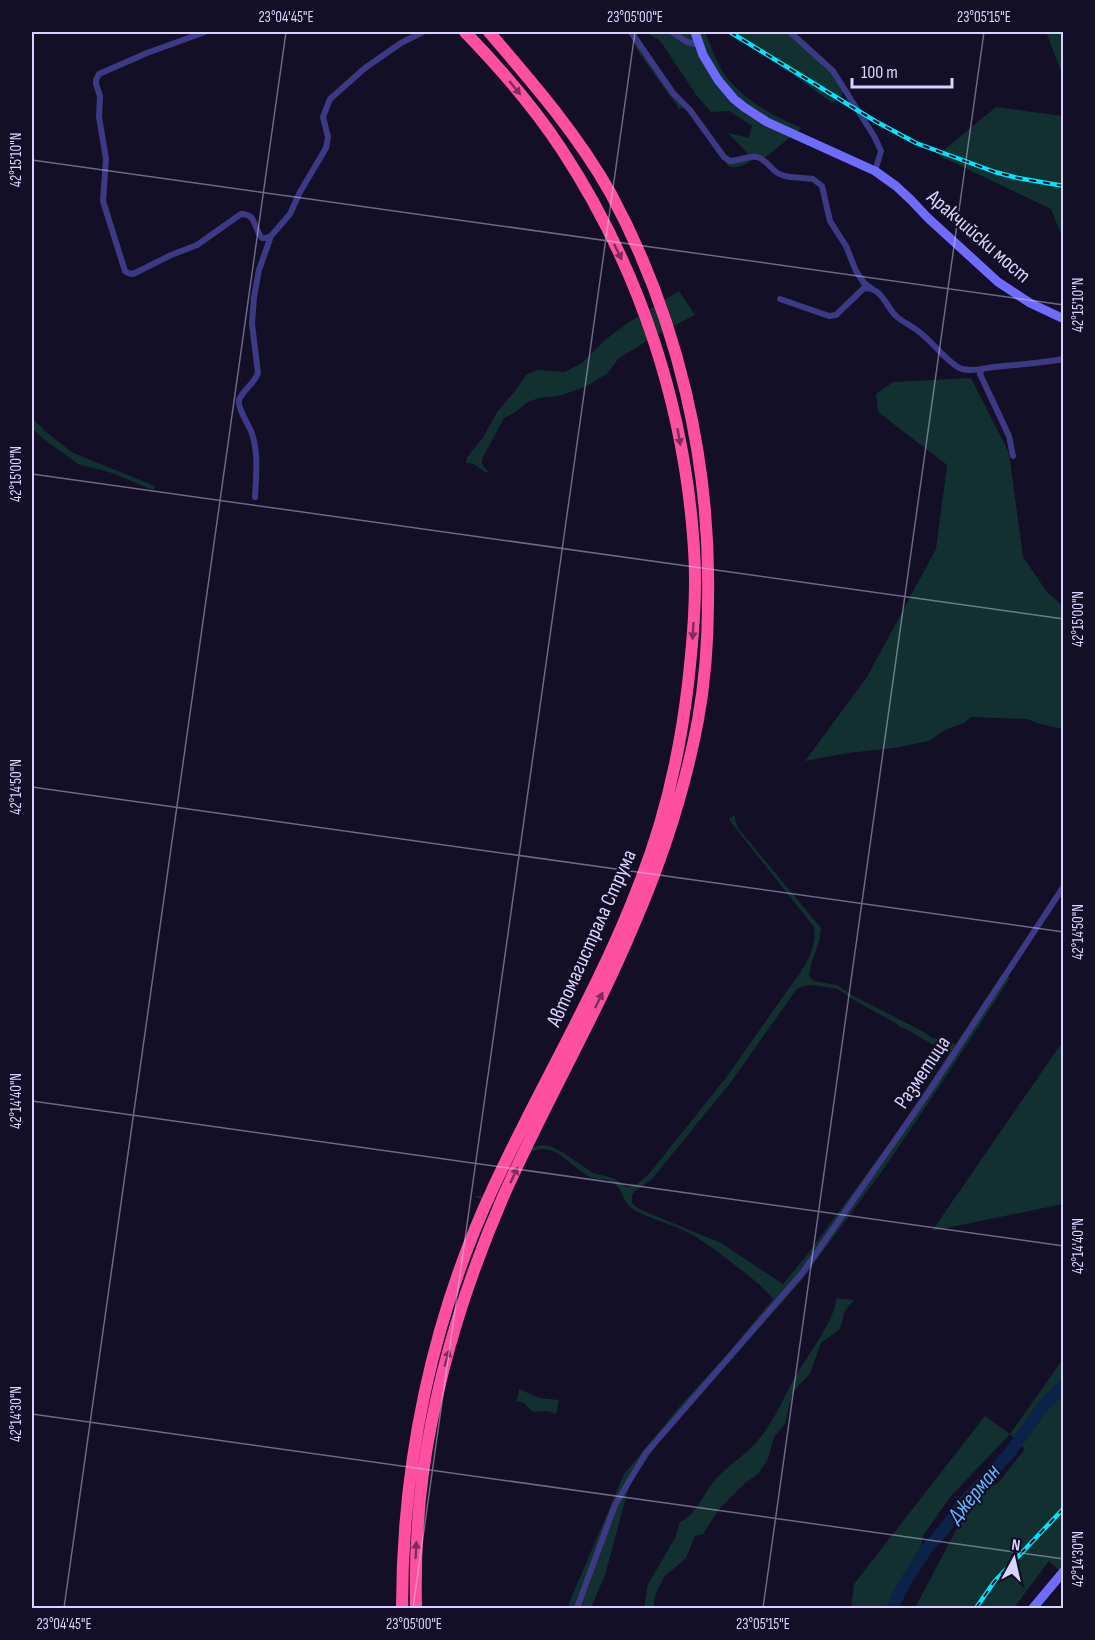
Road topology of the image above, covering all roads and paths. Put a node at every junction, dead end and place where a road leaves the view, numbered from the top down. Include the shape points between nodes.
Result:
1 (205, 32) edge
2 (423, 32) edge
3 (465, 32) edge
4 (489, 32) edge
5 (631, 32) edge
6 (672, 32) edge
7 (695, 32) edge
8 (790, 32) edge
9 (699, 45) junction
10 (875, 171) junction
11 (271, 236) junction
12 (871, 288) junction
13 (780, 298) dead end
14 (1064, 319) edge
15 (1064, 359) edge
16 (982, 369) junction
17 (1013, 456) dead end
18 (255, 497) dead end
19 (1064, 886) edge
20 (1064, 1571) edge
21 (402, 1608) edge
22 (416, 1608) edge
23 (577, 1608) edge
24 (1032, 1608) edge

1 - 11 street via 99,74 96,80 106,159 104,201 110,226 125,271 134,274 197,245 241,214 252,217 262,238
2 - 11 street via 365,68 330,99 323,117 328,137 326,148 290,214
3 -> 21 highway, Автомагистрала Струма via 561,148 594,202 641,304 659,352 675,415 687,480 695,592 684,716 672,781 655,840 608,956 491,1192 441,1329 413,1456 406,1509
22 -> 4 highway, Автомагистрала Струма via 422,1475 450,1348 480,1254 504,1197 619,960 651,883 684,783 699,716 707,645 708,548 702,477 687,398 658,296 609,192 578,143
5 - 12 street via 724,157 737,161 757,157 778,174 813,179 822,186 830,221 856,271
6 - 9 street
7 - 9 main road, Аракчийски мост
8 - 10 street via 833,71 874,136 881,151
9 - 10 main road, Аракчийски мост via 718,80 753,114
10 - 14 main road, Аракчийски мост via 904,193 998,282
11 - 18 street via 254,297 252,324 258,374 239,400 252,434 257,464
12 - 13 street via 864,288 836,315 829,316
12 - 16 street via 895,315 953,364
15 - 16 street
16 - 17 street via 980,374 1009,436
19 - 23 street, Разметица via 928,1093 803,1272 646,1453 615,1505
20 - 24 main road

